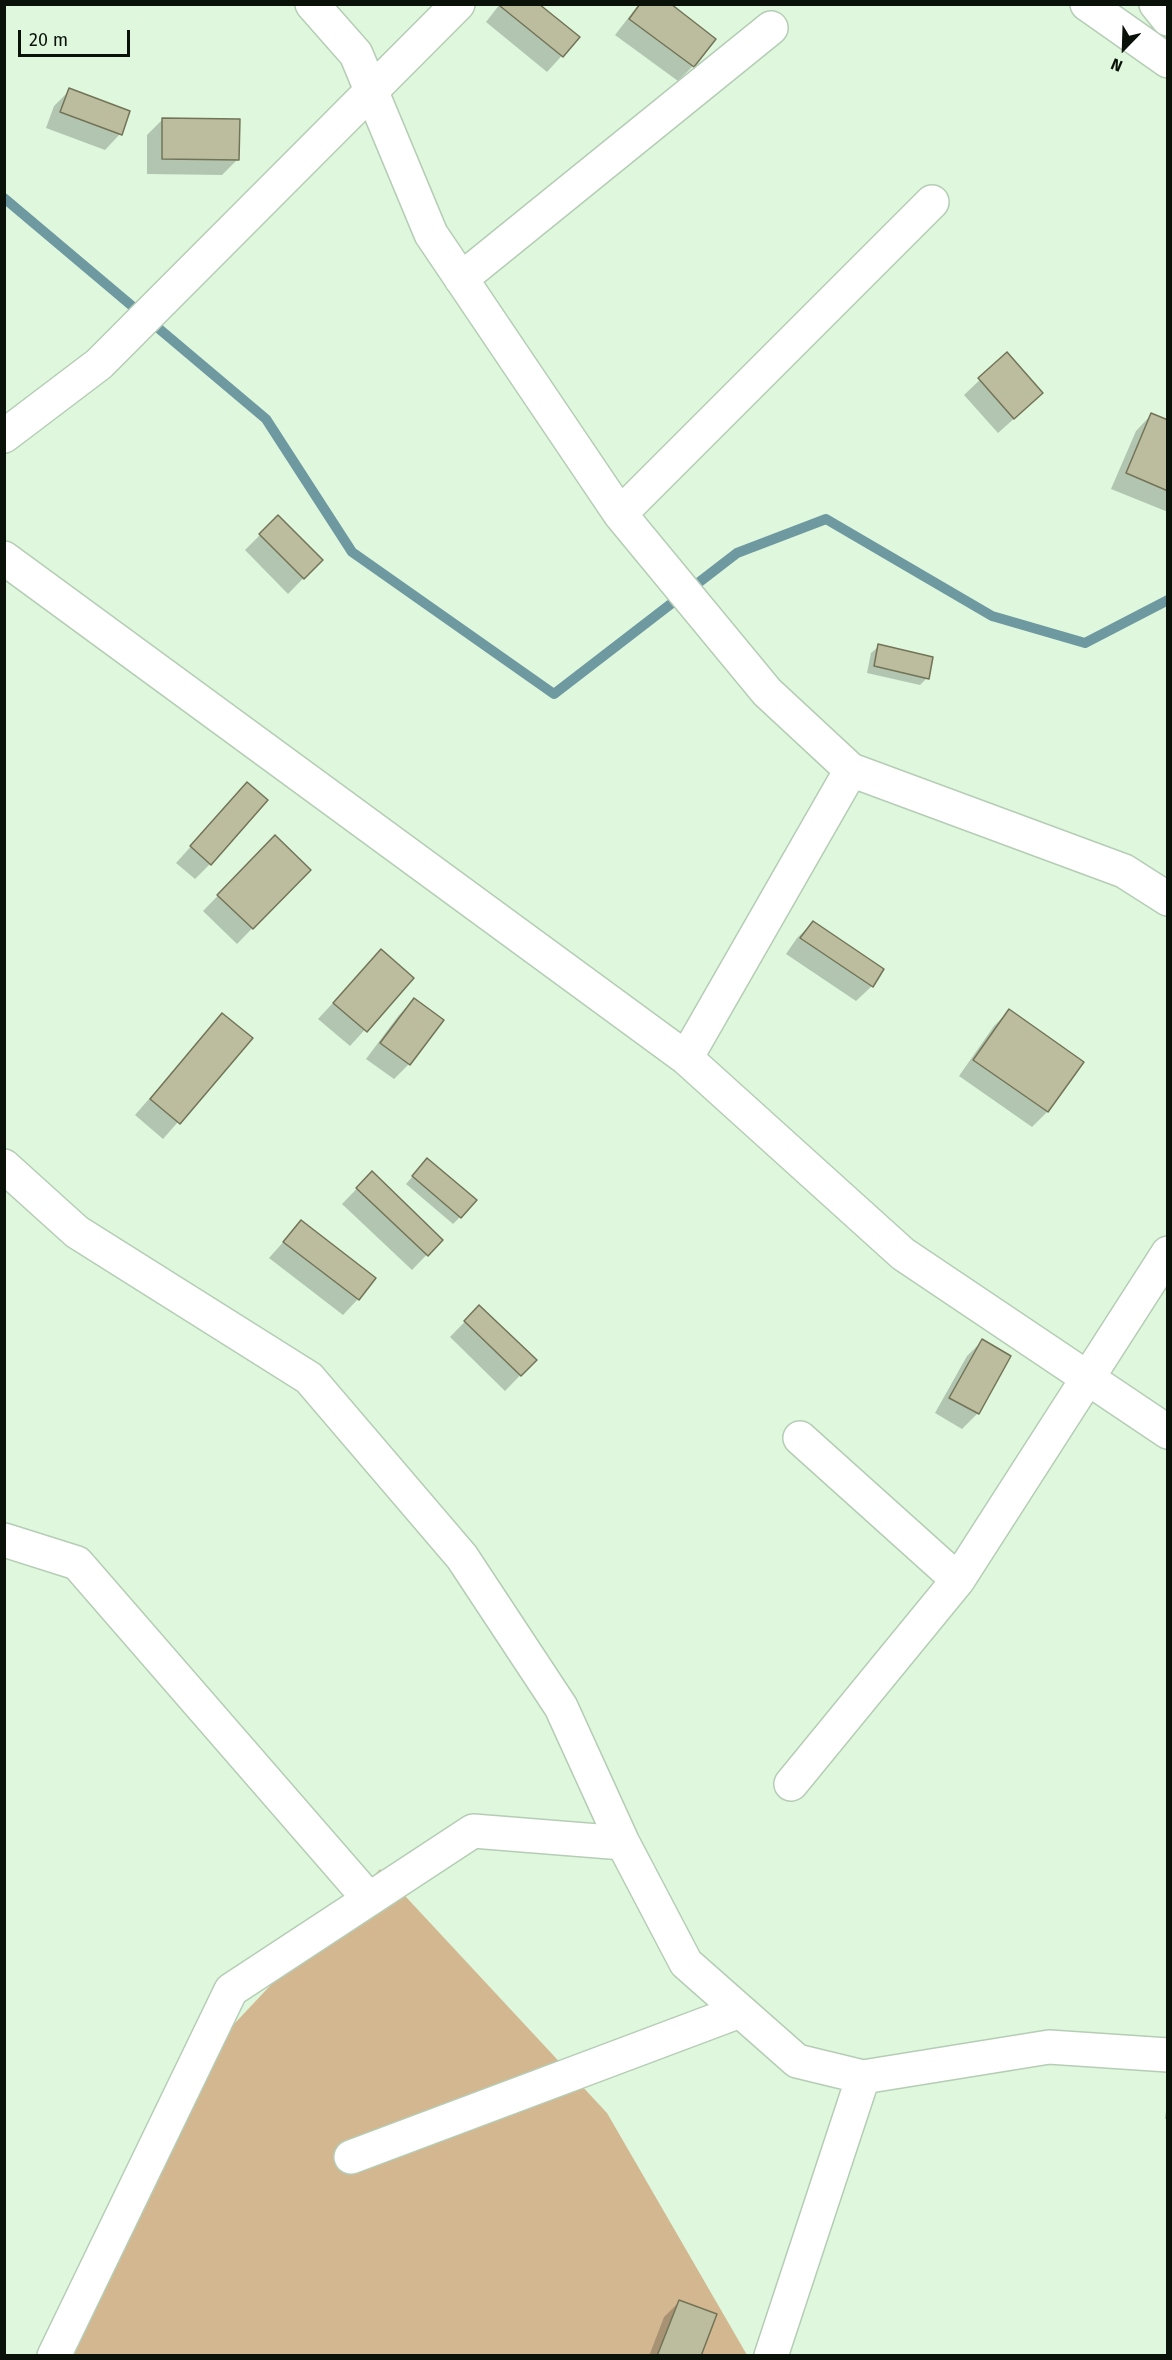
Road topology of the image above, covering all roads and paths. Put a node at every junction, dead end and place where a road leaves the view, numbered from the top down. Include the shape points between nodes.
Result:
1 (312, 4) edge
2 (458, 4) edge
3 (1087, 4) edge
4 (1156, 4) edge
5 (1167, 19) edge
6 (771, 28) dead end
7 (1167, 61) edge
8 (371, 91) junction
9 (932, 202) dead end
10 (460, 279) junction
11 (4, 436) edge
12 (620, 514) junction
13 (4, 558) edge
14 (851, 770) junction
15 (1167, 899) edge
16 (686, 1058) junction
17 (4, 1166) edge
18 (1167, 1253) edge
19 (1087, 1378) junction
20 (1167, 1432) edge
21 (800, 1438) dead end
22 (4, 1539) edge
23 (958, 1581) junction
24 (791, 1784) dead end
25 (622, 1843) junction
26 (369, 1899) junction
27 (740, 2011) junction
28 (1167, 2055) edge
29 (863, 2077) junction
30 (351, 2157) dead end
31 (54, 2355) edge
32 (771, 2355) edge

1 - 8 street via 356,54
2 - 8 street
3 - 7 street
4 - 5 street
6 - 10 street
8 - 10 street via 431,234
8 - 11 street via 99,364
9 - 12 street
10 - 12 street
12 - 14 street via 767,692
13 - 16 street
14 - 15 street via 1124,871
14 - 16 street
16 - 19 street via 903,1254
17 - 25 street via 77,1232 309,1378 462,1557 561,1707
18 - 19 street
19 - 20 street
19 - 23 street
21 - 23 street
22 - 26 street via 77,1563
23 - 24 street
25 - 26 street via 473,1831
25 - 27 street via 686,1963
26 - 31 street via 231,1990
27 - 29 street via 797,2061
27 - 30 street
28 - 29 street via 1049,2047
29 - 32 street

